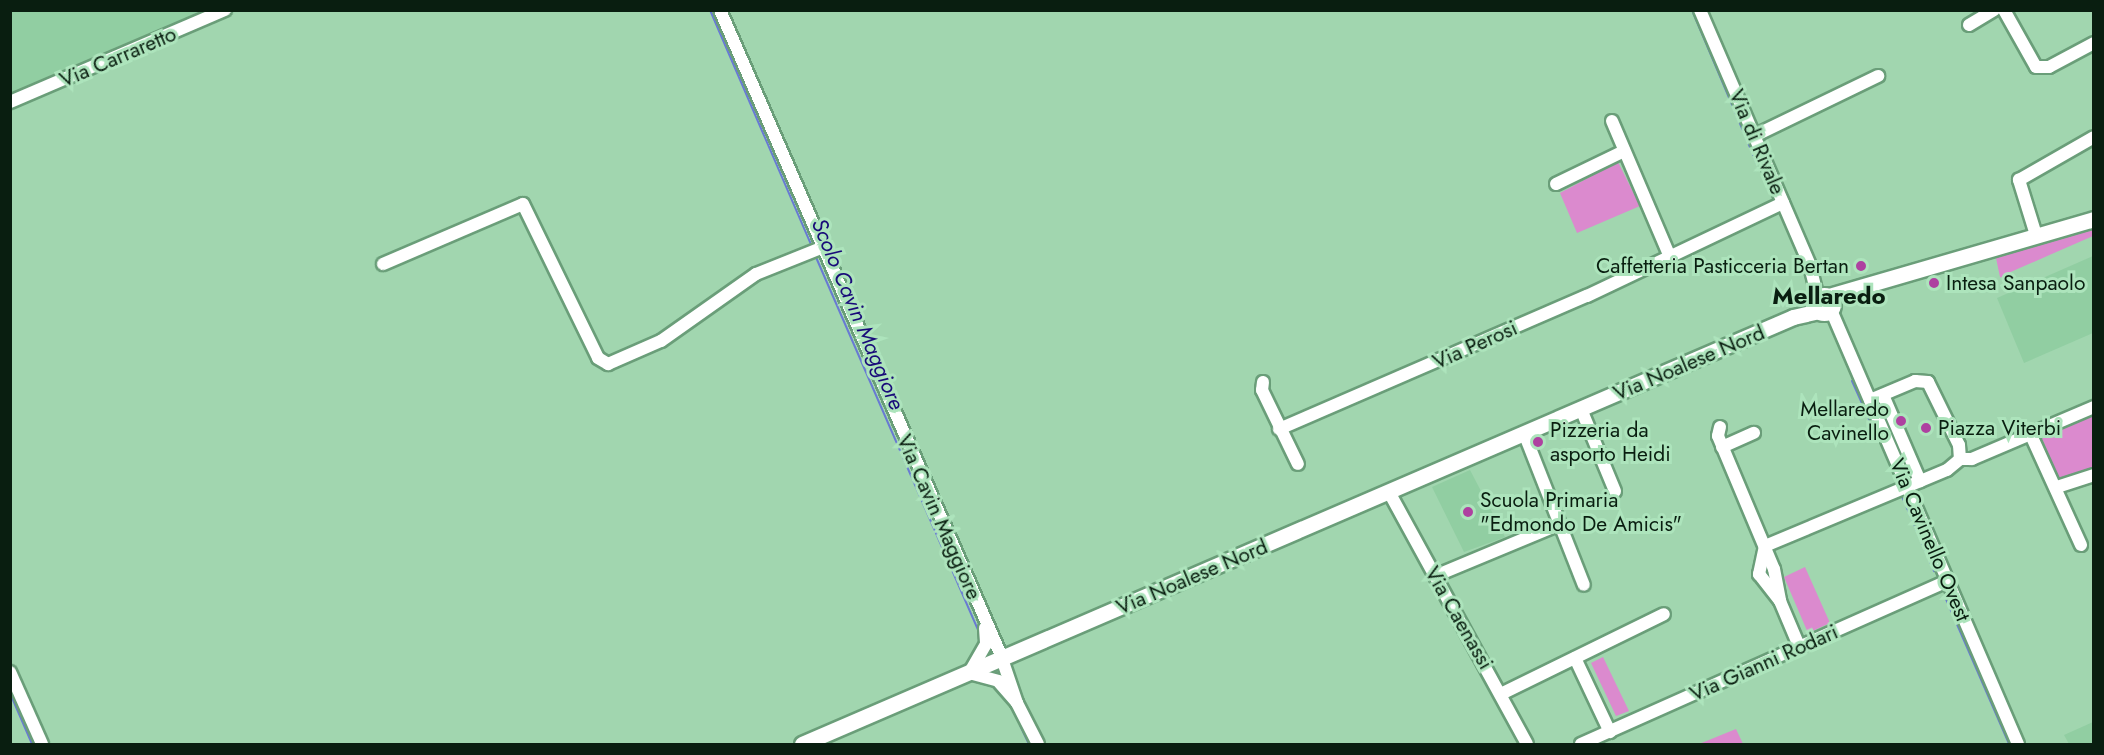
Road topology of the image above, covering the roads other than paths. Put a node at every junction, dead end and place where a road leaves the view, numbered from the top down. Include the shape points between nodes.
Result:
1 (225, 10) edge
2 (720, 10) edge
3 (1700, 10) edge
4 (1994, 10) edge
5 (2004, 10) edge
6 (1969, 25) dead end
7 (2094, 43) edge
8 (1878, 76) dead end
9 (10, 102) edge
10 (1612, 121) dead end
11 (1754, 136) junction
12 (2094, 137) edge
13 (1624, 151) junction
14 (1556, 184) dead end
15 (1783, 203) junction
16 (2094, 219) edge
17 (2036, 235) junction
18 (816, 250) junction
19 (1670, 257) junction
20 (383, 264) dead end
21 (1824, 304) junction
22 (1263, 382) dead end
23 (1883, 395) junction
24 (1870, 400) junction
25 (2094, 406) edge
26 (1581, 410) junction
27 (1720, 427) dead end
28 (1279, 429) junction
29 (1524, 433) junction
30 (1754, 433) dead end
31 (2030, 433) junction
32 (1722, 447) junction
33 (1960, 459) junction
34 (1298, 464) dead end
35 (2094, 475) edge
36 (1920, 481) junction
37 (1906, 486) junction
38 (2057, 487) junction
39 (1615, 491) dead end
40 (1389, 492) junction
41 (1560, 524) junction
42 (2080, 545) dead end
43 (1765, 546) junction
44 (1436, 576) junction
45 (1947, 582) junction
46 (1584, 585) dead end
47 (1664, 614) dead end
48 (984, 622) junction
49 (986, 644) junction
50 (1800, 646) junction
51 (1575, 658) junction
52 (999, 660) junction
53 (10, 672) edge
54 (969, 673) junction
55 (998, 681) junction
56 (1503, 693) junction
57 (1017, 703) junction
58 (1610, 732) junction
59 (42, 744) edge
60 (802, 744) edge
61 (1038, 744) edge
62 (1527, 744) edge
63 (1581, 744) edge
64 (2018, 744) edge

1 - 9 street, Via Carraretto
2 - 18 street, Via Cavin Maggiore
3 - 11 street, Via di Rivale
4 - 6 street
5 - 7 street via 2036,67 2049,67
8 - 11 street
10 - 13 street
11 - 15 street, Via di Rivale
12 - 17 street via 2019,180
13 - 14 street
13 - 19 street
15 - 19 street, Via Perosi
15 - 21 street, Via di Rivale
16 - 17 main road, Via Noalese Nord
17 - 21 main road, Via Noalese Nord
18 - 20 street via 756,274 661,341 608,364 598,358 523,204
18 - 48 street, Via Cavin Maggiore
19 - 28 street, Via Perosi
21 - 24 street, Via Cavinello Ovest
21 - 26 main road, Via Noalese Nord
22 - 28 street
23 - 24 street
23 - 33 street via 1915,381 1932,385
23 - 36 street
24 - 37 street, Via Cavinello Ovest
25 - 31 street
26 - 29 main road, Via Noalese Nord
26 - 39 street
27 - 32 street
28 - 34 street
29 - 40 main road, Via Noalese Nord
29 - 41 street
30 - 32 street
31 - 33 street via 1972,459
31 - 38 street
32 - 43 street
33 - 36 street
35 - 38 street
36 - 37 street
37 - 43 street
37 - 45 street, Via Cavinello Ovest
38 - 42 street
40 - 44 street, Via Caenassi
40 - 52 main road, Via Noalese Nord
41 - 44 street
41 - 46 street
43 - 50 street via 1780,601
44 - 56 street, Via Caenassi
45 - 50 street, Via Gianni Rodari
45 - 64 street, Via Cavinello Ovest
47 - 51 street
48 - 49 street, Via Cavin Maggiore
48 - 52 street, Via Cavin Maggiore
49 - 52 street, Via Cavin Maggiore
49 - 54 street
50 - 58 street, Via Gianni Rodari
51 - 56 street
51 - 58 street
52 - 54 main road, Via Noalese Nord
52 - 55 street, Via Cavin Maggiore
52 - 57 street, Via Cavin Maggiore
53 - 59 street
54 - 55 street
54 - 60 main road, Via Noalese Nord
55 - 57 street, Via Cavin Maggiore
56 - 62 street, Via Caenassi
57 - 61 street, Via Cavin Maggiore
58 - 63 street, Via Gianni Rodari

